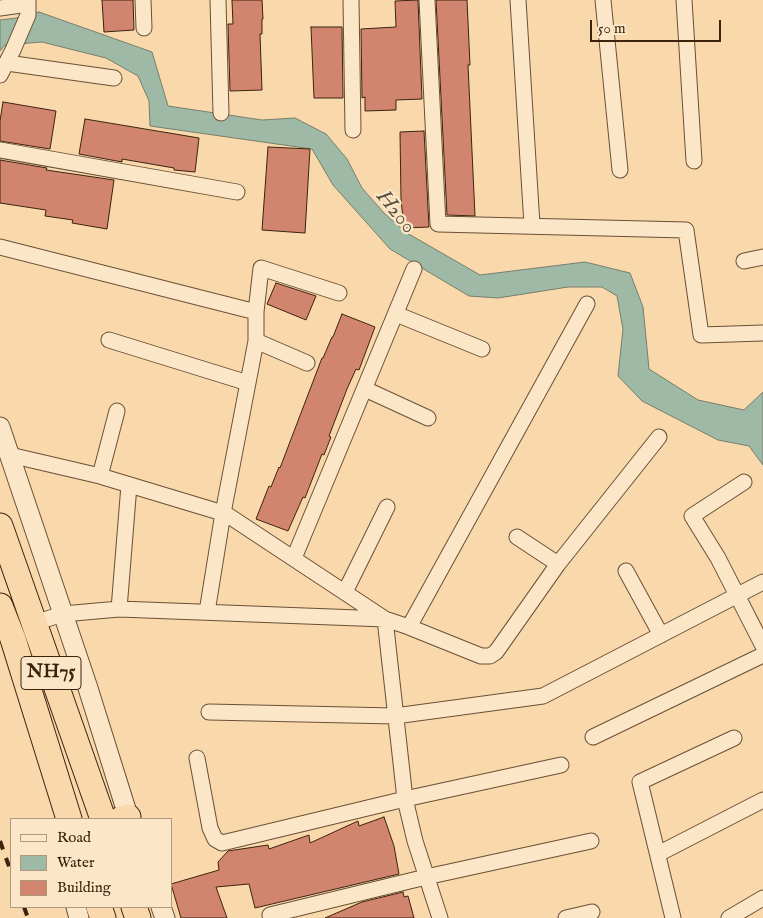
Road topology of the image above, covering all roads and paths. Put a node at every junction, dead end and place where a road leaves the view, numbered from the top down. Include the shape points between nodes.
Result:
1 (143, 0) edge
2 (218, 0) edge
3 (351, 0) edge
4 (426, 0) edge
5 (518, 0) edge
6 (603, 0) edge
7 (684, 0) edge
8 (28, 6) edge
9 (0, 8) edge
10 (144, 28) dead end
11 (7, 63) edge
12 (114, 78) dead end
13 (221, 112) dead end
14 (353, 130) dead end
15 (0, 150) edge
16 (694, 161) dead end
17 (620, 170) dead end
18 (237, 192) dead end
19 (532, 225) junction
20 (0, 247) edge
21 (763, 257) edge
22 (744, 260) dead end
23 (414, 269) dead end
24 (338, 294) dead end
25 (587, 304) dead end
26 (256, 312) junction
27 (396, 314) junction
28 (763, 333) edge
29 (109, 340) dead end
30 (256, 342) junction
31 (482, 348) dead end
32 (307, 362) dead end
33 (248, 383) junction
34 (365, 388) junction
35 (117, 411) dead end
36 (428, 418) dead end
37 (0, 427) edge
38 (658, 436) dead end
39 (10, 455) junction
40 (100, 476) junction
41 (744, 482) dead end
42 (129, 484) junction
43 (386, 507) dead end
44 (223, 513) junction
45 (0, 526) edge
46 (517, 537) dead end
47 (294, 558) junction
48 (558, 564) junction
49 (626, 571) dead end
50 (763, 582) edge
51 (345, 592) junction
52 (736, 596) junction
53 (0, 606) edge
54 (119, 609) junction
55 (207, 612) junction
56 (63, 614) junction
57 (386, 619) junction
58 (34, 623) junction
59 (409, 627) junction
60 (661, 635) junction
61 (763, 646) edge
62 (763, 655) edge
63 (209, 712) dead end
64 (395, 716) junction
65 (593, 737) dead end
66 (734, 738) dead end
67 (197, 758) dead end
68 (561, 765) dead end
69 (405, 799) junction
70 (763, 800) edge
71 (69, 818) edge
72 (103, 818) edge
73 (126, 818) edge
74 (591, 841) dead end
75 (658, 854) junction
76 (426, 876) junction
77 (763, 898) edge
78 (592, 912) dead end
79 (270, 915) dead end
80 (440, 918) edge
81 (566, 918) edge
82 (673, 918) edge
83 (729, 918) edge

1 - 10 street
2 - 13 street
3 - 14 street
4 - 19 street via 438,224
5 - 19 street
6 - 17 street
7 - 16 street
8 - 9 street
8 - 11 street
11 - 12 street
15 - 18 street
19 - 28 street via 686,230 701,335
20 - 26 street
21 - 22 street
23 - 27 street
24 - 26 street via 261,268
25 - 59 street
26 - 30 street
27 - 31 street
27 - 34 street
29 - 33 street
30 - 32 street
30 - 33 street
33 - 44 street
34 - 36 street
34 - 47 street
35 - 40 street
37 - 39 street
38 - 48 street
39 - 40 street
39 - 56 street
40 - 42 street
41 - 52 street via 692,516 718,558
42 - 44 street
42 - 54 street
43 - 51 street
44 - 47 street
44 - 55 street
45 - 58 highway, NH75
46 - 48 street
47 - 51 street
48 - 59 street via 490,656 481,656
49 - 60 street
50 - 52 street
51 - 57 street
52 - 60 street
52 - 61 street
53 - 71 highway, NH75 via 13,638
54 - 55 street
54 - 56 street
55 - 57 street
56 - 58 street
56 - 73 street
57 - 59 street
57 - 64 street
58 - 72 highway, NH75
60 - 64 street via 543,696
62 - 65 street
63 - 64 street
64 - 69 street
66 - 75 street via 640,782
67 - 69 street via 210,828 215,838 222,842
68 - 69 street
69 - 76 street
70 - 75 street
74 - 76 street
75 - 82 street
76 - 79 street
76 - 80 street
77 - 83 street
78 - 81 street

